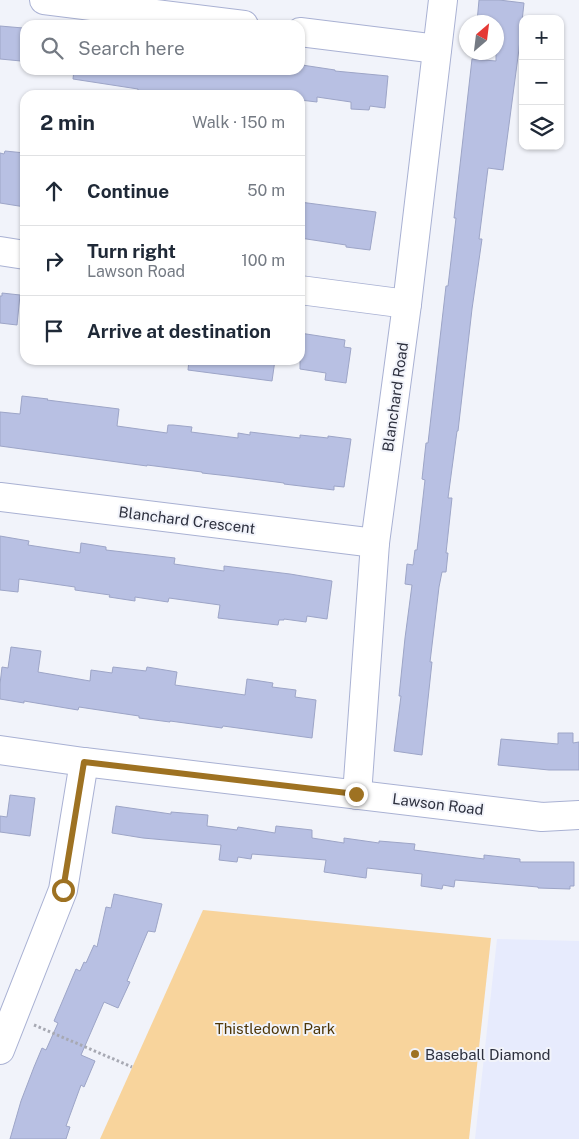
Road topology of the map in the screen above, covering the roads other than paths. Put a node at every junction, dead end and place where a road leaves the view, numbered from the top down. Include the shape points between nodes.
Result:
1 (44, 0) edge
2 (443, 0) edge
3 (204, 20) edge
4 (305, 33) edge
5 (436, 49) junction
6 (0, 251) edge
7 (20, 253) edge
8 (305, 291) edge
9 (407, 304) junction
10 (0, 497) edge
11 (375, 543) junction
12 (0, 750) edge
13 (84, 762) junction
14 (356, 794) junction
15 (579, 816) edge
16 (16, 1015) edge
17 (0, 1050) edge

1 - 3 street
2 - 5 street, Blanchard Road
4 - 5 street
5 - 9 street, Blanchard Road
6 - 7 street
8 - 9 street
9 - 11 street, Blanchard Road
10 - 11 street, Blanchard Crescent
11 - 14 street, Blanchard Road
12 - 13 street, Lawson Road
13 - 14 street, Lawson Road
13 - 16 street via 63,890
14 - 15 street, Lawson Road via 542,816
16 - 17 street

